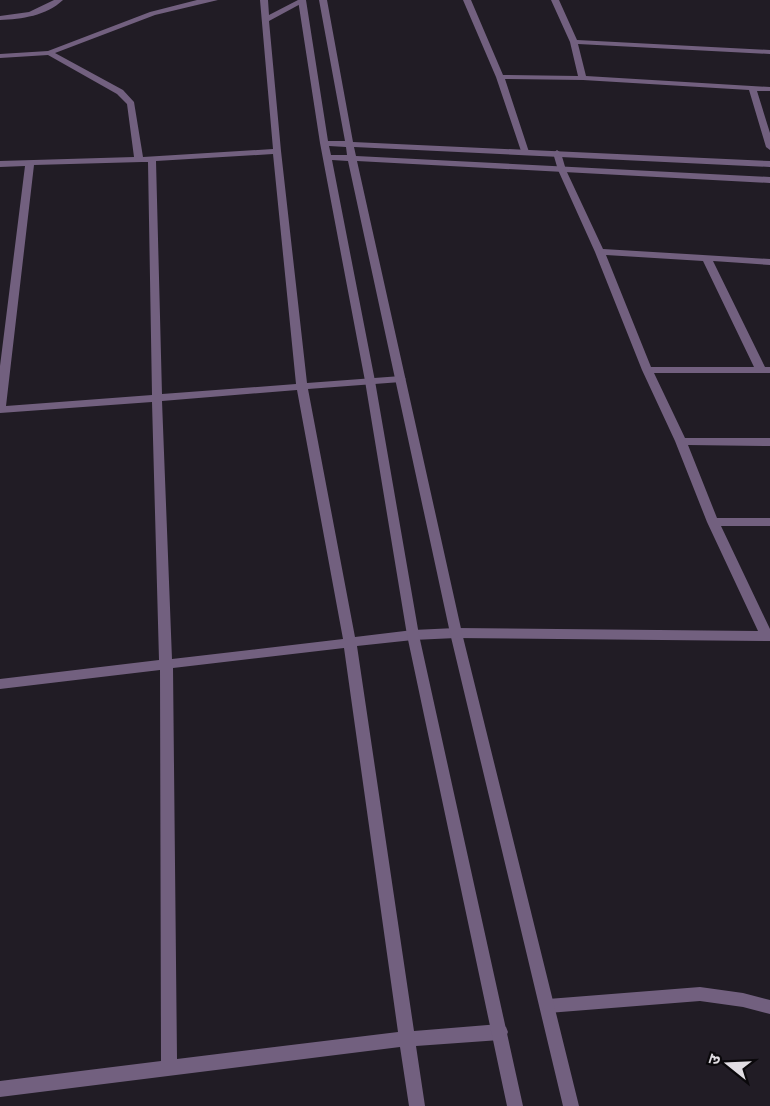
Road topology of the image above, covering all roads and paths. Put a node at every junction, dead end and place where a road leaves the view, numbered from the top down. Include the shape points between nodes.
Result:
1 (59, 0) edge
2 (166, 0) edge
3 (214, 0) edge
4 (302, 0) edge
5 (323, 0) edge
6 (467, 0) edge
7 (555, 0) edge
8 (265, 9) edge
9 (166, 10) junction
10 (0, 18) edge
11 (574, 42) junction
12 (770, 52) edge
13 (49, 53) junction
14 (0, 56) edge
15 (500, 77) junction
16 (582, 78) junction
17 (752, 88) junction
18 (770, 89) edge
19 (324, 143) junction
20 (351, 144) junction
21 (770, 147) edge
22 (277, 151) junction
23 (525, 152) junction
24 (557, 153) junction
25 (327, 157) junction
26 (352, 158) junction
27 (140, 159) junction
28 (152, 159) junction
29 (30, 163) junction
30 (0, 164) edge
31 (770, 164) edge
32 (562, 170) junction
33 (770, 180) edge
34 (600, 252) junction
35 (707, 259) junction
36 (770, 262) edge
37 (5, 329) edge
38 (647, 370) junction
39 (765, 370) edge
40 (401, 379) junction
41 (370, 381) junction
42 (302, 387) junction
43 (156, 398) junction
44 (0, 409) edge
45 (681, 441) junction
46 (770, 442) edge
47 (713, 522) junction
48 (770, 522) edge
49 (456, 633) junction
50 (413, 635) junction
51 (768, 636) edge
52 (350, 642) junction
53 (166, 664) junction
54 (0, 684) edge
55 (548, 1006) junction
56 (770, 1007) edge
57 (500, 1032) junction
58 (407, 1039) junction
59 (169, 1070) junction
60 (0, 1089) edge
61 (417, 1106) edge
62 (515, 1106) edge
63 (571, 1106) edge

1 - 10 street via 24,17
2 - 9 street
3 - 9 street
4 - 8 street
4 - 19 street
5 - 20 street
6 - 15 street
7 - 11 street
8 - 22 street
9 - 13 street
11 - 12 street
11 - 16 street
13 - 14 street
13 - 27 street via 111,86 131,104
15 - 16 street
15 - 23 street
16 - 17 street
17 - 18 street
17 - 21 street
19 - 20 street
19 - 25 street
20 - 23 street
20 - 26 street
22 - 28 street
22 - 42 street
23 - 24 street
24 - 31 street
24 - 32 street
25 - 26 street
25 - 41 street
26 - 32 street
26 - 40 street
27 - 28 street
27 - 29 street
28 - 43 street
29 - 30 street
29 - 37 street
32 - 33 street
32 - 34 street
34 - 35 street
34 - 38 street
35 - 36 street
35 - 39 street
37 - 44 street
38 - 39 street
38 - 45 street
40 - 41 street
40 - 49 street
41 - 42 street
41 - 50 street
42 - 43 street
42 - 52 street
43 - 44 street
43 - 53 street
45 - 46 street
45 - 47 street
47 - 48 street
47 - 51 street
49 - 50 street
49 - 51 street
49 - 55 street
50 - 52 street
50 - 57 street
52 - 53 street
52 - 58 street
53 - 54 street
53 - 59 street
55 - 56 street via 700,994
55 - 63 street
57 - 58 street
57 - 62 street
58 - 59 street
58 - 61 street
59 - 60 street

